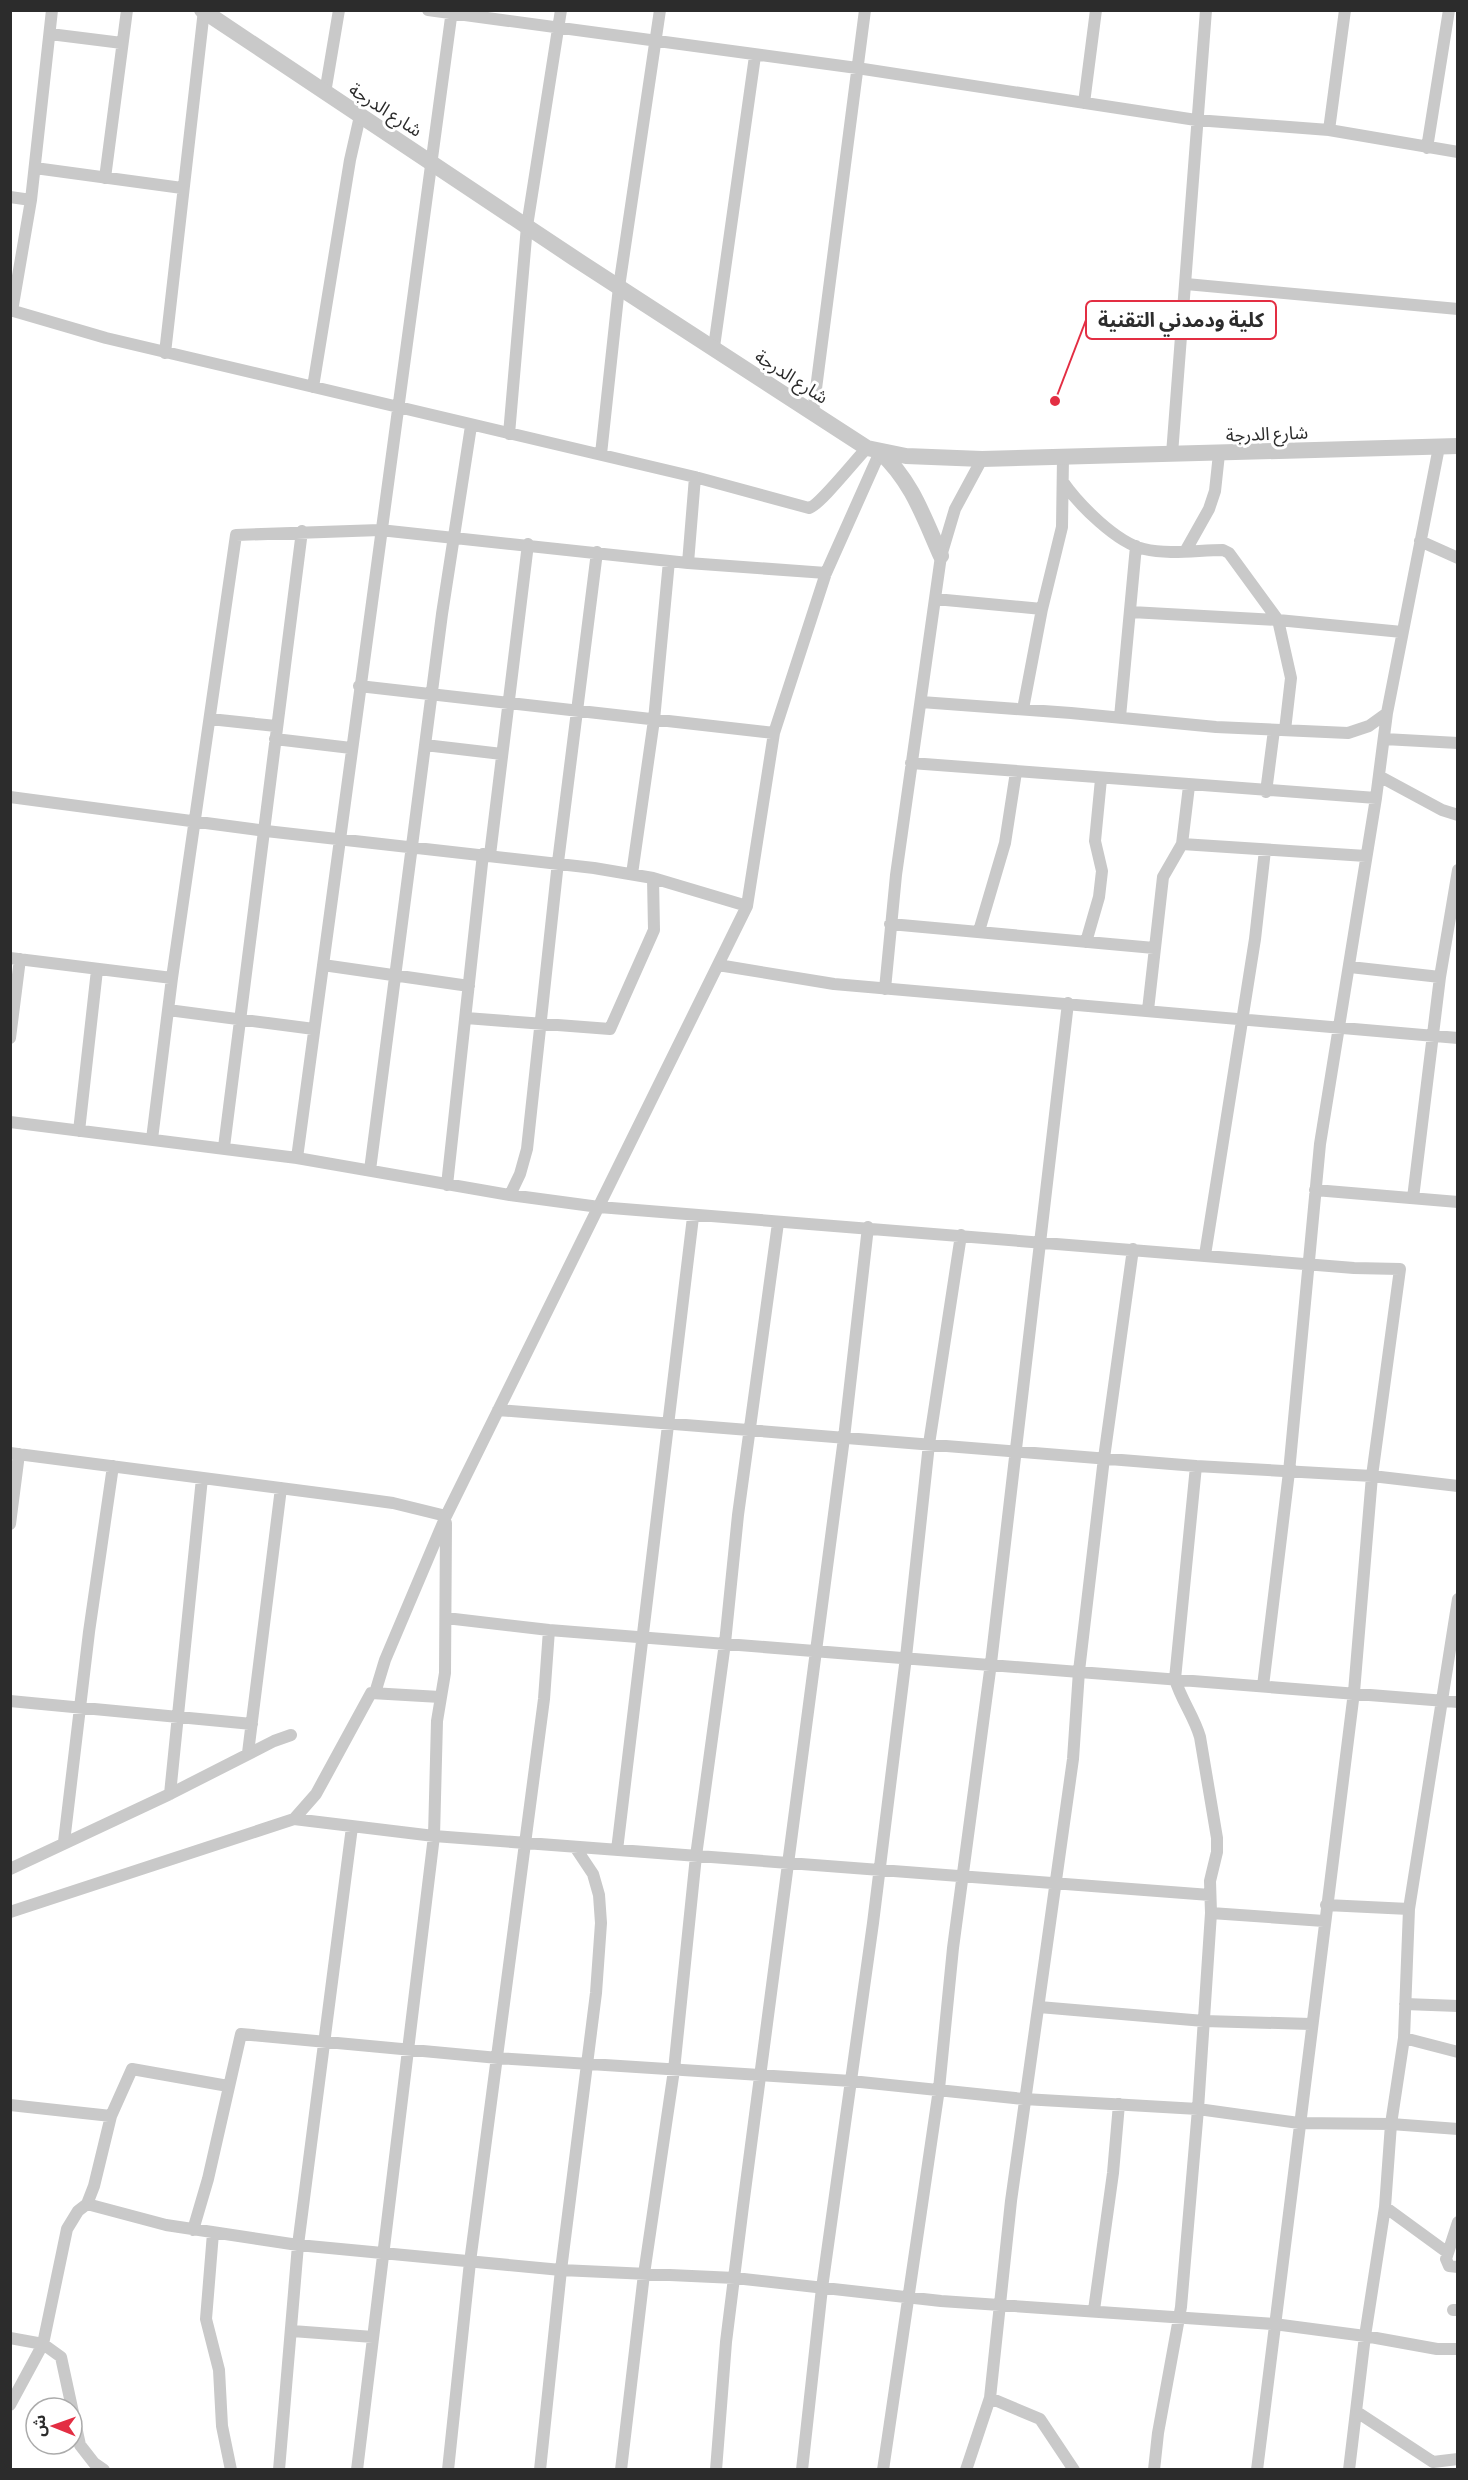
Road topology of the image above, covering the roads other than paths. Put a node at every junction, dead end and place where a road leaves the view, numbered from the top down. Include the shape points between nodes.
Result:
1 (52, 10) edge
2 (127, 10) edge
3 (339, 10) edge
4 (428, 10) edge
5 (561, 10) edge
6 (660, 10) edge
7 (865, 10) edge
8 (1096, 10) edge
9 (1206, 10) edge
10 (1345, 10) edge
11 (1449, 10) edge
12 (203, 11) edge
13 (452, 12) edge
14 (558, 28) junction
15 (50, 34) junction
16 (656, 42) junction
17 (122, 43) junction
18 (755, 56) junction
19 (858, 68) junction
20 (325, 93) junction
21 (1084, 103) junction
22 (360, 116) junction
23 (1196, 120) junction
24 (1329, 130) junction
25 (1427, 148) junction
26 (1458, 152) edge
27 (430, 161) junction
28 (35, 168) junction
29 (105, 178) junction
30 (182, 188) junction
31 (10, 197) edge
32 (31, 200) junction
33 (527, 226) junction
34 (1186, 284) junction
35 (619, 287) junction
36 (1458, 309) edge
37 (11, 311) edge
38 (714, 347) junction
39 (165, 353) junction
40 (313, 387) junction
41 (397, 407) junction
42 (813, 412) junction
43 (471, 426) junction
44 (509, 434) junction
45 (1458, 446) edge
46 (1439, 447) junction
47 (873, 450) junction
48 (601, 454) junction
49 (1172, 454) junction
50 (1219, 454) junction
51 (1063, 457) junction
52 (982, 459) junction
53 (695, 477) junction
54 (1063, 482) junction
55 (380, 530) junction
56 (302, 531) junction
57 (453, 537) junction
58 (1420, 541) junction
59 (528, 544) junction
60 (1136, 546) junction
61 (1186, 550) junction
62 (597, 552) junction
63 (941, 556) junction
64 (1458, 558) edge
65 (669, 561) junction
66 (688, 563) junction
67 (826, 573) junction
68 (935, 599) junction
69 (1042, 609) junction
70 (1131, 612) junction
71 (1278, 620) junction
72 (1402, 632) junction
73 (359, 686) junction
74 (432, 695) junction
75 (921, 702) junction
76 (508, 703) junction
77 (1023, 709) junction
78 (579, 711) junction
79 (1387, 712) junction
80 (1120, 717) junction
81 (210, 719) junction
82 (654, 720) junction
83 (1280, 730) junction
84 (276, 733) junction
85 (774, 733) junction
86 (1384, 739) junction
87 (1458, 743) edge
88 (425, 745) junction
89 (351, 748) junction
90 (502, 754) junction
91 (911, 763) junction
92 (1016, 772) junction
93 (1379, 776) junction
94 (1101, 779) junction
95 (1189, 786) junction
96 (1266, 792) junction
97 (10, 797) edge
98 (1376, 798) junction
99 (1458, 815) edge
100 (194, 821) junction
101 (266, 831) junction
102 (339, 840) junction
103 (1182, 844) junction
104 (411, 847) junction
105 (1265, 850) junction
106 (486, 855) junction
107 (1366, 856) junction
108 (558, 862) junction
109 (1458, 870) edge
110 (632, 874) junction
111 (653, 878) junction
112 (747, 906) junction
113 (890, 924) junction
114 (979, 931) junction
115 (1086, 942) junction
116 (1154, 948) junction
117 (15, 958) edge
118 (323, 965) junction
119 (718, 965) junction
120 (1350, 967) junction
121 (97, 970) junction
122 (396, 975) junction
123 (1440, 977) junction
124 (172, 978) junction
125 (469, 986) junction
126 (885, 989) junction
127 (1068, 1003) junction
128 (168, 1010) junction
129 (1148, 1010) junction
130 (466, 1018) junction
131 (1241, 1019) junction
132 (239, 1020) junction
133 (539, 1024) junction
134 (314, 1029) junction
135 (1340, 1029) junction
136 (1432, 1036) junction
137 (10, 1038) edge
138 (1458, 1038) edge
139 (10, 1122) edge
140 (80, 1131) junction
141 (152, 1139) junction
142 (224, 1147) junction
143 (297, 1158) junction
144 (370, 1170) junction
145 (447, 1185) junction
146 (1315, 1190) junction
147 (510, 1196) junction
148 (1413, 1198) junction
149 (1458, 1202) edge
150 (599, 1207) junction
151 (693, 1216) junction
152 (778, 1223) junction
153 (868, 1227) junction
154 (961, 1235) junction
155 (1041, 1242) junction
156 (1133, 1250) junction
157 (1205, 1256) junction
158 (1308, 1264) junction
159 (498, 1410) junction
160 (668, 1424) junction
161 (751, 1430) junction
162 (844, 1438) junction
163 (929, 1444) junction
164 (1015, 1451) junction
165 (15, 1454) edge
166 (1104, 1458) junction
167 (1196, 1466) junction
168 (113, 1467) junction
169 (1289, 1472) junction
170 (1372, 1476) junction
171 (202, 1478) junction
172 (1458, 1486) edge
173 (281, 1488) junction
174 (446, 1516) junction
175 (10, 1524) edge
176 (1458, 1599) edge
177 (446, 1618) junction
178 (549, 1630) junction
179 (641, 1635) junction
180 (725, 1643) junction
181 (817, 1650) junction
182 (906, 1657) junction
183 (991, 1664) junction
184 (1079, 1671) junction
185 (1175, 1679) junction
186 (1263, 1686) junction
187 (1354, 1692) junction
188 (375, 1693) junction
189 (441, 1697) junction
190 (1442, 1698) junction
191 (10, 1701) edge
192 (1458, 1702) edge
193 (80, 1707) junction
194 (177, 1717) junction
195 (252, 1724) junction
196 (291, 1735) dead end
197 (248, 1754) junction
198 (171, 1794) junction
199 (294, 1819) junction
200 (352, 1827) junction
201 (435, 1836) junction
202 (64, 1842) junction
203 (523, 1843) junction
204 (575, 1846) junction
205 (617, 1850) junction
206 (696, 1856) junction
207 (789, 1864) junction
208 (10, 1869) edge
209 (880, 1871) junction
210 (961, 1877) junction
211 (1057, 1885) junction
212 (1210, 1895) junction
213 (1326, 1905) junction
214 (1409, 1909) junction
215 (10, 1912) edge
216 (1211, 1913) junction
217 (1324, 1921) junction
218 (1405, 2004) junction
219 (1458, 2006) edge
220 (1039, 2007) junction
221 (1204, 2020) junction
222 (1311, 2024) junction
223 (1404, 2038) junction
224 (323, 2041) junction
225 (409, 2049) junction
226 (1458, 2052) edge
227 (498, 2058) junction
228 (588, 2064) junction
229 (674, 2070) junction
230 (759, 2074) junction
231 (851, 2081) junction
232 (228, 2086) junction
233 (939, 2089) junction
234 (1024, 2099) junction
235 (1119, 2104) junction
236 (10, 2105) edge
237 (1198, 2109) junction
238 (111, 2116) junction
239 (1299, 2122) junction
240 (1391, 2124) junction
241 (1458, 2129) edge
242 (87, 2204) junction
243 (1384, 2207) junction
244 (1456, 2228) edge
245 (193, 2230) junction
246 (213, 2233) junction
247 (298, 2245) junction
248 (1448, 2253) junction
249 (384, 2254) junction
250 (470, 2262) junction
251 (1458, 2267) edge
252 (561, 2270) junction
253 (644, 2274) junction
254 (735, 2278) junction
255 (822, 2288) junction
256 (909, 2298) junction
257 (999, 2305) junction
258 (1094, 2310) junction
259 (1179, 2316) junction
260 (1274, 2324) junction
261 (291, 2331) junction
262 (1365, 2336) junction
263 (373, 2337) junction
264 (10, 2338) edge
265 (43, 2344) junction
266 (1458, 2349) edge
267 (990, 2398) junction
268 (10, 2405) edge
269 (1357, 2412) junction
270 (1458, 2459) edge
271 (1433, 2466) edge
272 (104, 2469) edge
273 (231, 2469) edge
274 (279, 2469) edge
275 (357, 2469) edge
276 (448, 2469) edge
277 (540, 2469) edge
278 (621, 2469) edge
279 (716, 2469) edge
280 (802, 2469) edge
281 (883, 2469) edge
282 (966, 2469) edge
283 (1074, 2469) edge
284 (1154, 2469) edge
285 (1257, 2469) edge
286 (1349, 2469) edge

1 - 15 street
2 - 17 street
3 - 20 street
4 - 13 street
5 - 14 street
6 - 16 street
7 - 19 street
8 - 21 street
9 - 23 street
10 - 24 street
11 - 25 street
12 - 20 street, شارع الدرجة
12 - 30 street
13 - 14 street
13 - 27 street
14 - 16 street
14 - 33 street
15 - 17 street
15 - 28 street
16 - 18 street
16 - 35 street
17 - 29 street
18 - 19 street
18 - 38 street
19 - 21 street
19 - 42 street
20 - 22 street, شارع الدرجة
21 - 23 street
22 - 27 street, شارع الدرجة
22 - 40 street
23 - 24 street
23 - 34 street
24 - 25 street
25 - 26 street
27 - 33 street, شارع الدرجة
27 - 41 street
28 - 29 street
28 - 32 street
29 - 30 street
30 - 39 street
31 - 32 street
32 - 37 street
33 - 35 street, شارع الدرجة
33 - 44 street
34 - 36 street
34 - 49 street
35 - 38 street, شارع الدرجة
35 - 48 street
37 - 39 street
38 - 42 street, شارع الدرجة
39 - 40 street
40 - 41 street
41 - 43 street
41 - 55 street
42 - 47 street, شارع الدرجة
43 - 44 street
43 - 57 street
44 - 48 street
45 - 46 street, شارع الدرجة
46 - 50 street, شارع الدرجة
46 - 58 street
47 - 52 street, شارع الدرجة via 906,456
47 - 53 street via 848,466 819,503 809,508
47 - 63 street via 899,469 913,491
47 - 67 street
48 - 53 street
49 - 50 street, شارع الدرجة
49 - 51 street, شارع الدرجة
50 - 61 street via 1212,500
51 - 52 street, شارع الدرجة
51 - 54 street
52 - 63 street via 955,509
53 - 66 street
54 - 60 street via 1089,513
54 - 69 street via 1062,527
55 - 56 street
55 - 57 street
55 - 73 street
56 - 81 street via 236,535
56 - 84 street
57 - 59 street
57 - 74 street
58 - 64 street
58 - 72 street
59 - 62 street
59 - 76 street
60 - 61 street
60 - 70 street
61 - 71 street via 1227,551
62 - 65 street
62 - 78 street
63 - 68 street
65 - 66 street
65 - 82 street
66 - 67 street
67 - 85 street
68 - 69 street
68 - 75 street
69 - 77 street
70 - 71 street
70 - 80 street
71 - 72 street
71 - 83 street via 1291,678
72 - 79 street
73 - 74 street
73 - 89 street
74 - 76 street
74 - 88 street
75 - 77 street
75 - 91 street
76 - 78 street
76 - 90 street
77 - 80 street
78 - 82 street
78 - 108 street
79 - 83 street via 1369,726 1348,734
79 - 86 street
80 - 83 street
81 - 84 street
81 - 100 street
82 - 85 street
82 - 110 street
83 - 96 street
84 - 89 street
84 - 101 street
85 - 112 street
86 - 87 street
86 - 93 street
88 - 90 street
88 - 104 street
89 - 102 street
90 - 106 street
91 - 92 street
91 - 113 street
92 - 94 street
92 - 114 street via 1005,843
93 - 98 street
93 - 99 street
94 - 95 street
94 - 115 street via 1095,841 1102,872
95 - 96 street
95 - 103 street
96 - 98 street
97 - 100 street
98 - 107 street
100 - 101 street
100 - 124 street
101 - 102 street
101 - 132 street
102 - 104 street
102 - 118 street
103 - 105 street
103 - 116 street via 1163,877
104 - 106 street
104 - 122 street
105 - 107 street
105 - 131 street
106 - 108 street
106 - 125 street
107 - 120 street
108 - 110 street
108 - 133 street
109 - 123 street
110 - 111 street
111 - 112 street
111 - 133 street via 654,930 613,1025 606,1031
112 - 119 street
113 - 114 street
113 - 126 street
114 - 115 street
115 - 116 street
116 - 129 street
117 - 121 street
117 - 137 street
118 - 122 street
118 - 134 street
119 - 126 street
119 - 150 street
120 - 123 street
120 - 135 street
121 - 124 street
121 - 140 street
122 - 125 street
122 - 144 street
123 - 136 street
124 - 128 street
125 - 130 street
126 - 127 street
127 - 129 street
127 - 155 street
128 - 132 street
128 - 141 street
129 - 131 street
130 - 133 street
130 - 145 street
131 - 135 street
131 - 157 street
132 - 134 street
132 - 142 street
133 - 147 street via 527,1149
134 - 143 street
135 - 136 street
135 - 146 street
136 - 138 street
136 - 148 street
139 - 140 street
140 - 141 street
141 - 142 street
142 - 143 street
143 - 144 street
144 - 145 street
145 - 147 street
146 - 148 street
146 - 158 street
147 - 150 street
148 - 149 street
150 - 151 street
150 - 159 street
151 - 152 street
151 - 160 street
152 - 153 street
152 - 161 street
153 - 154 street
153 - 162 street
154 - 155 street
154 - 163 street
155 - 156 street
155 - 164 street
156 - 157 street
156 - 166 street
157 - 158 street
158 - 169 street
158 - 170 street via 1400,1269
159 - 160 street
159 - 174 street
160 - 161 street
160 - 179 street
161 - 162 street
161 - 180 street
162 - 163 street
162 - 181 street
163 - 164 street
163 - 182 street
164 - 166 street
164 - 183 street
165 - 168 street
165 - 175 street
166 - 167 street
166 - 184 street
167 - 169 street
167 - 185 street
168 - 171 street
168 - 193 street
169 - 170 street
169 - 186 street
170 - 172 street
170 - 187 street
171 - 173 street
171 - 194 street
173 - 174 street via 393,1503
173 - 195 street
174 - 177 street
174 - 188 street via 385,1660
176 - 190 street
177 - 178 street
177 - 189 street
178 - 179 street
178 - 203 street via 544,1699
179 - 180 street
179 - 205 street
180 - 181 street
180 - 206 street
181 - 182 street
181 - 207 street
182 - 183 street
182 - 209 street
183 - 184 street
183 - 210 street
184 - 185 street
184 - 211 street
185 - 186 street
185 - 212 street via 1200,1737 1214,1816 1217,1852
186 - 187 street
187 - 190 street
187 - 213 street
188 - 189 street
188 - 199 street via 368,1696 316,1794
189 - 201 street via 437,1720
190 - 192 street
190 - 214 street
191 - 193 street
193 - 194 street
193 - 202 street
194 - 195 street
194 - 198 street
195 - 197 street
196 - 197 street
197 - 198 street
198 - 202 street
199 - 200 street
199 - 215 street
200 - 201 street
200 - 224 street
201 - 203 street
201 - 225 street
202 - 208 street
203 - 204 street
203 - 227 street
204 - 205 street
204 - 228 street via 592,1874 601,1923
205 - 206 street
206 - 207 street
206 - 229 street
207 - 209 street
207 - 230 street
209 - 210 street
209 - 231 street
210 - 211 street
210 - 233 street
211 - 212 street
211 - 220 street
212 - 216 street
213 - 214 street
213 - 217 street
214 - 218 street
216 - 217 street
216 - 221 street
217 - 222 street
218 - 219 street
218 - 223 street
220 - 221 street
220 - 234 street
221 - 222 street
221 - 237 street
222 - 239 street
223 - 226 street
223 - 240 street
224 - 225 street
224 - 232 street via 241,2034
224 - 247 street
225 - 227 street
225 - 249 street
227 - 228 street
227 - 250 street
228 - 229 street
228 - 252 street
229 - 230 street
229 - 253 street
230 - 231 street
230 - 254 street
231 - 233 street
231 - 255 street
232 - 238 street via 132,2068
232 - 245 street
233 - 234 street
233 - 256 street
234 - 235 street
234 - 257 street
235 - 237 street
235 - 258 street
236 - 238 street
237 - 239 street
237 - 259 street
238 - 242 street
239 - 240 street
239 - 260 street
240 - 241 street
240 - 243 street
242 - 245 street
242 - 265 street via 67,2229
243 - 248 street
243 - 262 street
244 - 248 street
245 - 246 street
246 - 247 street
246 - 273 street via 206,2319 219,2370 222,2426
247 - 249 street
247 - 261 street
248 - 251 street via 1447,2263
249 - 250 street
249 - 263 street
250 - 252 street
250 - 276 street
252 - 253 street
252 - 277 street
253 - 254 street
253 - 278 street
254 - 255 street
254 - 279 street
255 - 256 street
255 - 280 street
256 - 257 street
256 - 281 street
257 - 258 street
257 - 267 street
258 - 259 street
259 - 260 street
259 - 284 street
260 - 262 street
260 - 285 street
261 - 263 street
261 - 274 street
262 - 266 street
262 - 269 street
263 - 275 street
264 - 265 street
265 - 268 street
265 - 272 street via 61,2357 80,2445 89,2459
267 - 282 street
267 - 283 street via 1040,2419
269 - 271 street
269 - 286 street
270 - 271 street

